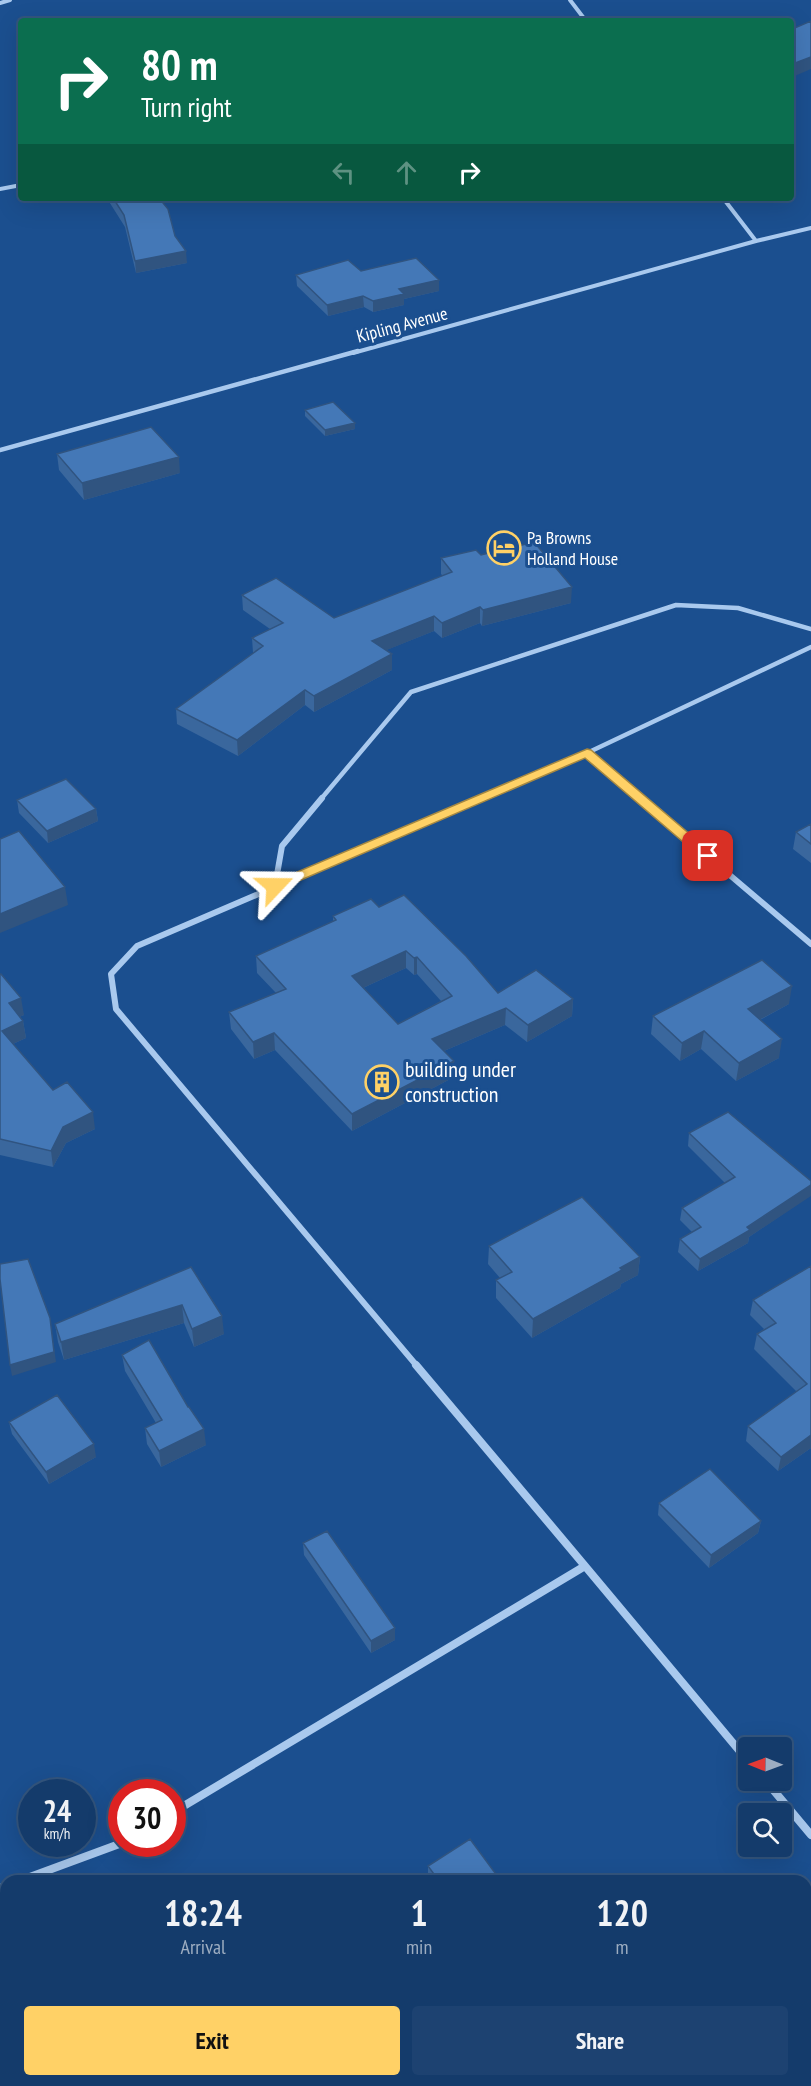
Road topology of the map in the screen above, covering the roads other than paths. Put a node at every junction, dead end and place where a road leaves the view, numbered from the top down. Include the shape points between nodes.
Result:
1 (10, 0) edge
2 (570, 0) edge
3 (0, 3) edge
4 (584, 18) edge
5 (18, 186) edge
6 (0, 189) edge
7 (725, 201) edge
8 (811, 228) edge
9 (756, 241) junction
10 (0, 450) edge
11 (811, 628) edge
12 (811, 647) edge
13 (587, 753) junction
14 (275, 886) junction
15 (811, 944) edge
16 (585, 1566) junction
17 (738, 1749) edge
18 (774, 1791) edge
19 (186, 1805) edge
20 (811, 1835) edge
21 (108, 1848) edge
22 (35, 1875) edge

1 - 3 street
2 - 4 street
5 - 6 street
7 - 9 street
8 - 9 street, Kipling Avenue
9 - 10 street, Kipling Avenue
11 - 14 street via 738,608 676,605 411,692 282,846
12 - 13 street
13 - 14 street
13 - 15 street
14 - 16 street via 137,945 111,974 116,1009
16 - 17 street
16 - 19 street
18 - 20 street
21 - 22 street

